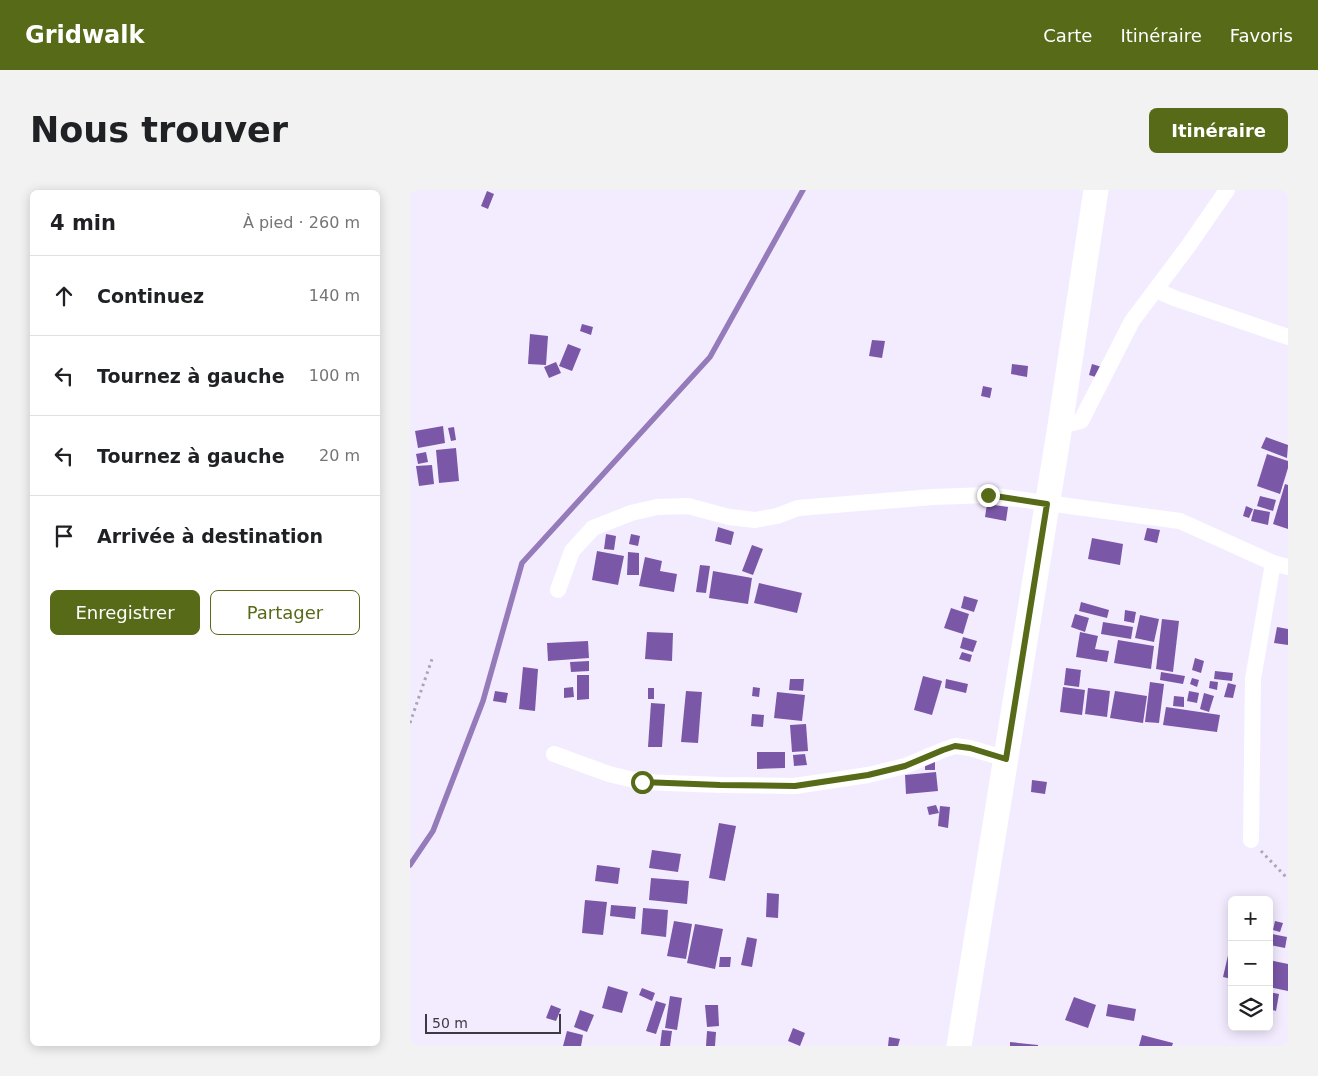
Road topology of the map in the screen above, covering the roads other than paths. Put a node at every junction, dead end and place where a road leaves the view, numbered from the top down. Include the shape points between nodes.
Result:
1 (1096, 190) edge
2 (1227, 190) edge
3 (1156, 290) junction
4 (1288, 337) edge
5 (1060, 426) junction
6 (1047, 504) junction
7 (1281, 565) edge
8 (558, 590) dead end
9 (554, 754) dead end
10 (1006, 759) junction
11 (1250, 840) road end
12 (959, 1046) edge

1 - 5 main road
2 - 3 street
3 - 4 street
3 - 5 street via 1132,321 1081,421
5 - 6 main road
6 - 7 street via 1180,521
6 - 8 street via 988,495 932,497 798,508 755,520 688,506 657,507 631,513 594,528 572,551
6 - 10 main road
7 - 11 street via 1253,679
9 - 10 street via 642,782 730,786 795,786 868,775 905,766 955,746
10 - 12 main road

